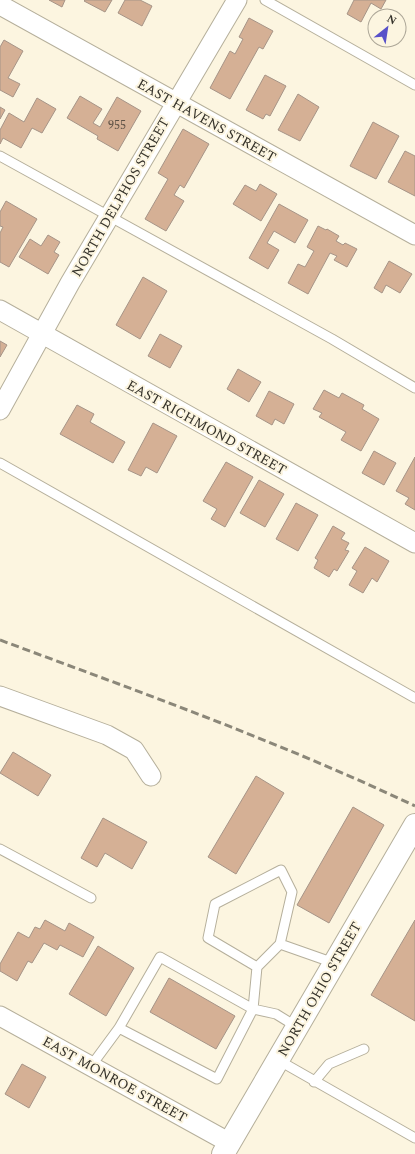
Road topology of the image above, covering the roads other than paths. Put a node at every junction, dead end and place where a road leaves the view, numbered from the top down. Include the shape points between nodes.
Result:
1 (237, 0) edge
2 (265, 0) edge
3 (0, 5) edge
4 (415, 84) edge
5 (175, 102) junction
6 (0, 156) edge
7 (110, 217) junction
8 (415, 235) edge
9 (0, 310) edge
10 (42, 334) junction
11 (415, 388) edge
12 (0, 410) edge
13 (0, 463) edge
14 (415, 543) edge
15 (0, 696) edge
16 (415, 698) edge
17 (151, 776) dead end
18 (415, 824) edge
19 (0, 849) edge
20 (91, 898) dead end
21 (280, 944) junction
22 (334, 963) junction
23 (257, 967) junction
24 (253, 1009) junction
25 (0, 1016) edge
26 (297, 1027) junction
27 (119, 1028) junction
28 (364, 1049) dead end
29 (278, 1060) junction
30 (91, 1066) junction
31 (314, 1082) junction
32 (415, 1138) edge
33 (226, 1148) edge

1 - 5 street, NORTH DELPHOS STREET
2 - 4 lane
3 - 5 street, EAST HAVENS STREET
5 - 7 street, NORTH DELPHOS STREET
5 - 8 street, EAST HAVENS STREET
6 - 7 lane
7 - 10 street, NORTH DELPHOS STREET
7 - 11 lane via 332,339
9 - 10 street, EAST RICHMOND STREET
10 - 12 street, NORTH DELPHOS STREET
10 - 14 street, EAST RICHMOND STREET
13 - 16 lane
15 - 17 street via 107,735 134,750
18 - 22 street, NORTH OHIO STREET
19 - 20 lane
21 - 22 lane
21 - 23 lane
21 - 23 lane via 292,892 281,870 215,904 208,938
22 - 26 street, NORTH OHIO STREET
23 - 24 lane
24 - 26 lane via 276,1014
24 - 27 lane via 160,957
24 - 27 lane via 217,1079
25 - 30 street, EAST MONROE STREET
26 - 29 street, NORTH OHIO STREET
27 - 30 lane
28 - 31 lane via 329,1064
29 - 31 lane
29 - 33 street, NORTH OHIO STREET
30 - 33 street, EAST MONROE STREET
31 - 32 lane

